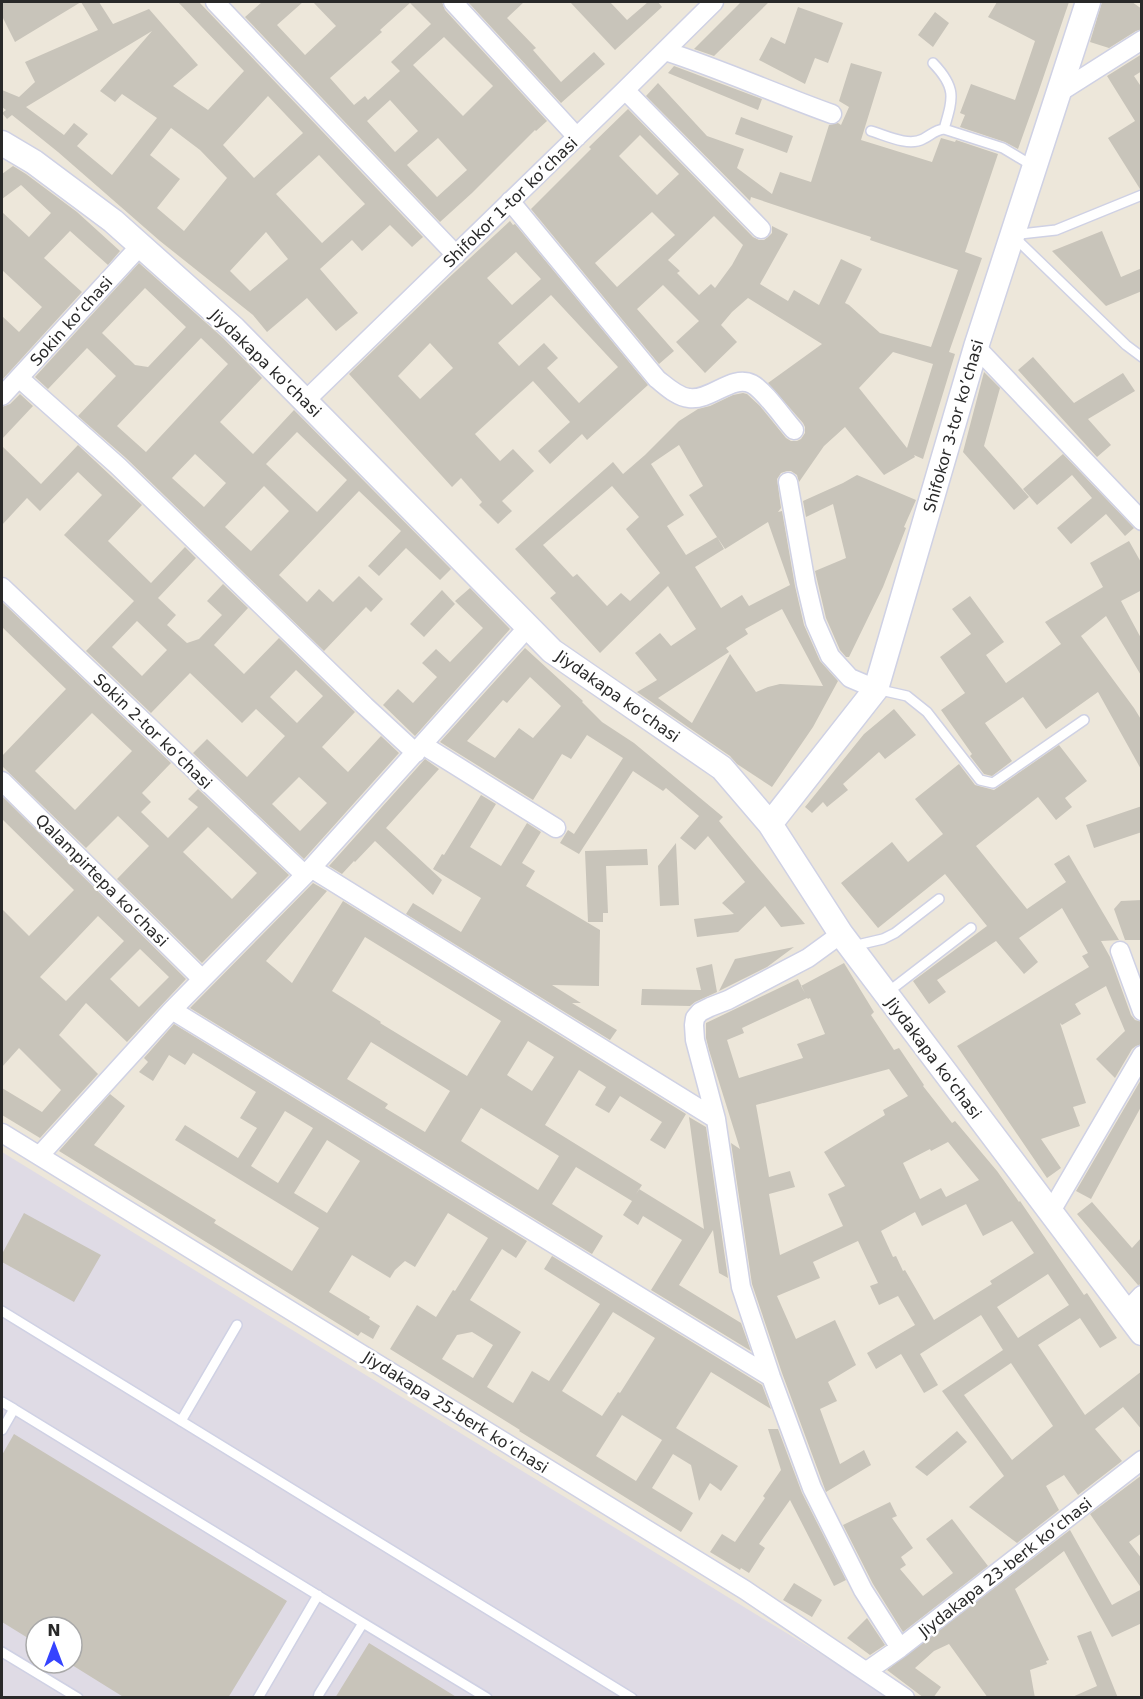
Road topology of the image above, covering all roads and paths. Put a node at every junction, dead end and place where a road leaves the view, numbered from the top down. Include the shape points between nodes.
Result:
1 (214, 2) edge
2 (453, 2) edge
3 (714, 2) edge
4 (1088, 2) edge
5 (1142, 40) edge
6 (665, 51) junction
7 (933, 63) dead end
8 (625, 90) junction
9 (1057, 94) junction
10 (832, 114) dead end
11 (944, 129) junction
12 (871, 131) dead end
13 (577, 137) junction
14 (2, 143) edge
15 (1034, 167) junction
16 (1142, 195) edge
17 (510, 201) junction
18 (761, 229) dead end
19 (1012, 235) junction
20 (140, 246) junction
21 (456, 255) junction
22 (976, 347) junction
23 (1142, 357) edge
24 (19, 378) junction
25 (2, 396) edge
26 (305, 401) junction
27 (794, 430) dead end
28 (788, 482) dead end
29 (1142, 521) edge
30 (2, 587) edge
31 (528, 627) junction
32 (876, 689) junction
33 (1084, 720) dead end
34 (419, 749) junction
35 (2, 781) edge
36 (770, 825) junction
37 (556, 828) dead end
38 (308, 872) junction
39 (939, 899) dead end
40 (971, 928) dead end
41 (846, 940) junction
42 (1120, 951) dead end
43 (202, 979) junction
44 (886, 994) junction
45 (172, 1010) junction
46 (1142, 1011) edge
47 (1142, 1054) edge
48 (716, 1119) junction
49 (2, 1133) edge
50 (40, 1155) junction
51 (1050, 1212) junction
52 (1134, 1304) edge
53 (2, 1311) edge
54 (237, 1325) dead end
55 (1142, 1334) edge
56 (771, 1377) junction
57 (2, 1402) edge
58 (14, 1410) junction
59 (181, 1421) junction
60 (2, 1430) edge
61 (1142, 1460) edge
62 (318, 1595) junction
63 (363, 1623) junction
64 (900, 1648) junction
65 (2, 1652) edge
66 (867, 1671) junction
67 (78, 1698) edge
68 (258, 1698) edge
69 (318, 1698) edge
70 (487, 1698) edge
71 (632, 1698) edge
72 (905, 1698) edge

1 - 21 street
2 - 13 street
3 - 6 street, Shifokor 1-tor koʼchasi
4 - 9 street, Shifokor 3-tor koʼchasi
5 - 9 street
6 - 8 street, Shifokor 1-tor koʼchasi
6 - 10 street
7 - 11 lane via 944,75 951,93
8 - 13 street, Shifokor 1-tor koʼchasi
8 - 18 street
9 - 15 street, Shifokor 3-tor koʼchasi
11 - 12 lane via 914,142
11 - 15 lane via 1003,148
13 - 17 street, Shifokor 1-tor koʼchasi
14 - 20 street, Jiydakapa ko'chasi via 34,162
15 - 19 street, Shifokor 3-tor koʼchasi
16 - 19 lane via 1056,230
17 - 21 street, Shifokor 1-tor koʼchasi
17 - 27 street via 657,379 689,398 740,382 750,383
19 - 22 street, Shifokor 3-tor koʼchasi
19 - 23 lane
20 - 24 street, Sokin koʻchasi
20 - 26 street, Jiydakapa ko'chasi via 233,328
21 - 26 street, Shifokor 1-tor koʼchasi
22 - 29 street
22 - 32 street, Shifokor 3-tor koʼchasi
24 - 25 street, Sokin koʻchasi
24 - 34 street via 117,466 365,706
26 - 31 street, Jiydakapa ko'chasi
28 - 32 street via 815,622 830,656 850,678
30 - 38 street, Sokin 2-tor koʼchasi
31 - 34 street
31 - 36 street, Jiydakapa ko'chasi via 552,651 722,768
32 - 33 lane via 907,696 927,712 980,780 993,783
32 - 36 street, Shifokor 3-tor koʼchasi
34 - 37 street
34 - 38 street
35 - 43 street, Qalampirtepa koʻchasi
36 - 41 street, Jiydakapa ko'chasi
38 - 43 street
38 - 48 street, Sokin 2-tor koʼchasi
39 - 41 lane via 882,939
40 - 44 lane
41 - 44 street, Jiydakapa ko'chasi
41 - 48 street via 695,1017 695,1040
42 - 46 street
43 - 45 street
44 - 51 street, Jiydakapa ko'chasi
45 - 50 street
45 - 56 street
47 - 51 street
48 - 56 street via 741,1287
49 - 50 street, Jiydakapa 25-berk koʼchasi
50 - 66 street, Jiydakapa 25-berk koʼchasi via 746,1590
51 - 52 street, Jiydakapa ko'chasi
52 - 55 street, Jiydakapa ko'chasi
53 - 59 lane
54 - 59 lane
56 - 64 street via 812,1488 863,1590
57 - 58 lane
58 - 60 lane
58 - 62 lane
59 - 71 lane
61 - 64 street, Jiydakapa 23-berk koʼchasi
62 - 63 lane
62 - 68 lane
63 - 69 lane
63 - 70 lane
64 - 66 street, Jiydakapa 23-berk koʼchasi
65 - 67 lane
66 - 72 street, Jiydakapa 25-berk koʼchasi

